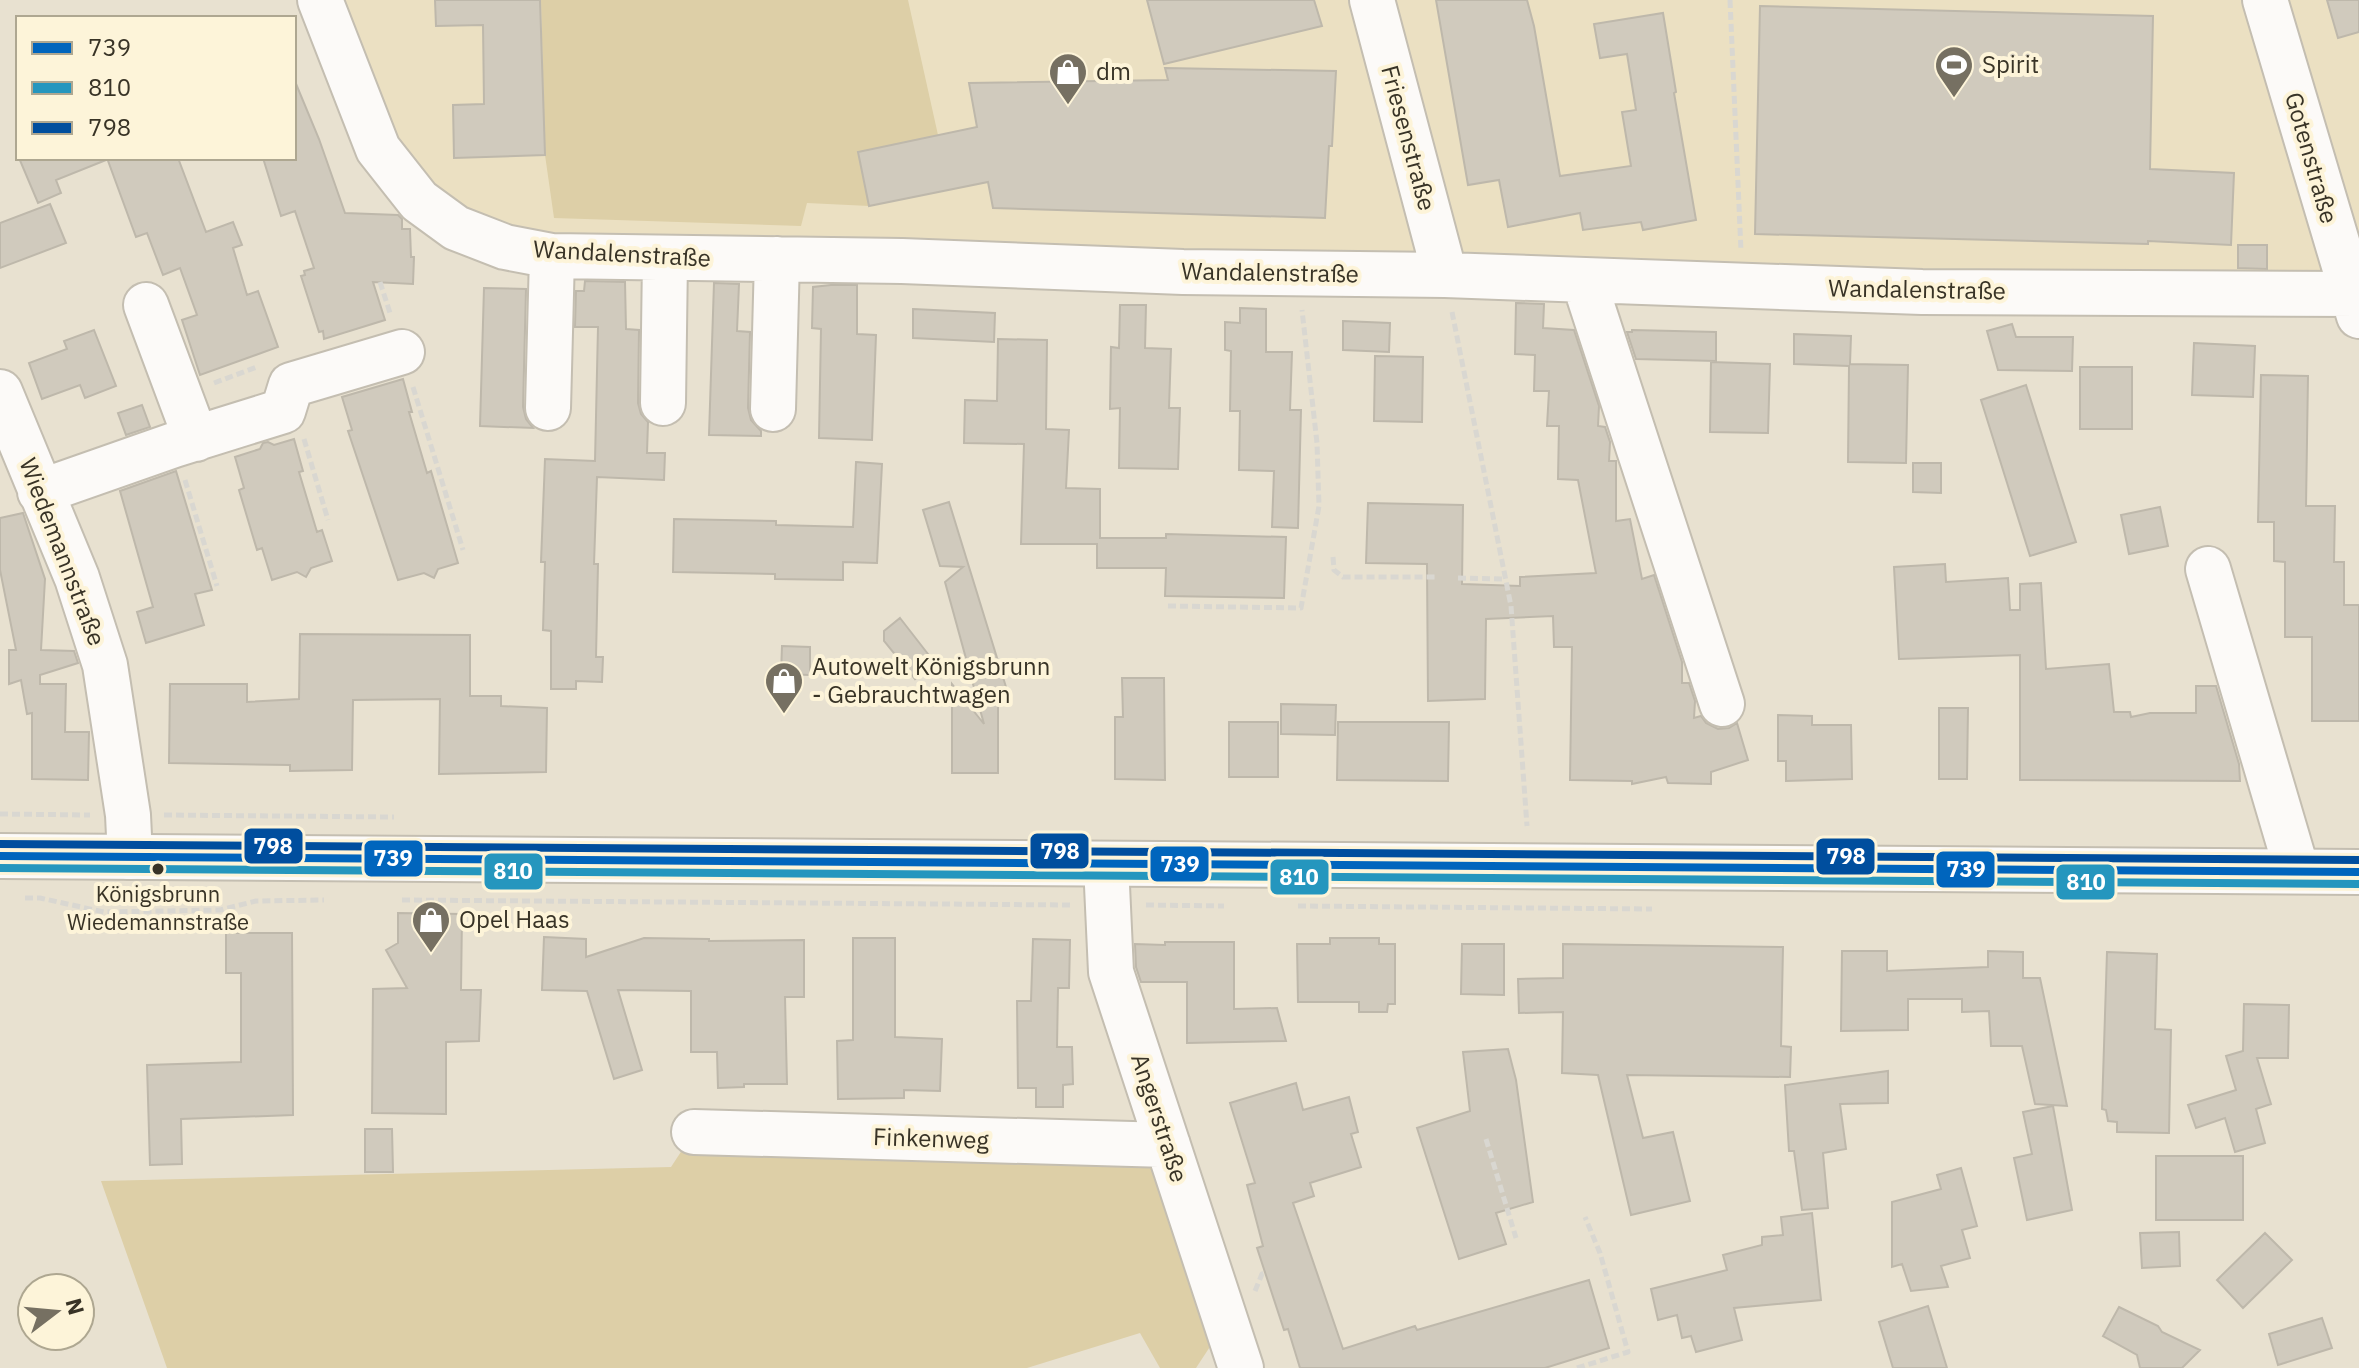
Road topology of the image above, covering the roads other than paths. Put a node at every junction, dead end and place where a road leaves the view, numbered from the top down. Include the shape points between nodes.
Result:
1 (320, 0) edge
2 (1372, 0) edge
3 (2265, 0) edge
4 (552, 256) junction
5 (665, 259) junction
6 (777, 259) junction
7 (1445, 275) junction
8 (1584, 281) junction
9 (2357, 302) edge
10 (146, 305) dead end
11 (402, 352) road end
12 (0, 392) edge
13 (663, 403) dead end
14 (548, 408) dead end
15 (773, 409) dead end
16 (185, 442) junction
17 (40, 492) junction
18 (2208, 569) dead end
19 (1722, 704) dead end
20 (0, 856) edge
21 (130, 857) junction
22 (2297, 871) junction
23 (2359, 872) edge
24 (1107, 885) junction
25 (694, 1132) dead end
26 (1168, 1145) junction
27 (1230, 1360) edge

1 - 4 street, Wandalenstraße via 378,149 419,201 456,228 505,247
2 - 7 street, Friesenstraße
3 - 9 street, Gotenstraße
4 - 5 street, Wandalenstraße
4 - 14 street
5 - 6 street, Wandalenstraße
5 - 13 street
6 - 7 street, Wandalenstraße
6 - 15 street
7 - 8 street, Wandalenstraße
8 - 9 street, Wandalenstraße
8 - 19 street
10 - 16 street via 179,395
11 - 16 street via 295,384 283,411
12 - 17 street, Wiedemannstraße
16 - 17 street
17 - 21 street, Wiedemannstraße via 77,578 105,665
18 - 22 street
20 - 21 street
21 - 24 street
22 - 23 street
22 - 24 street
24 - 26 street, Angerstraße via 1111,972
25 - 26 street, Finkenweg
26 - 27 street, Angerstraße

